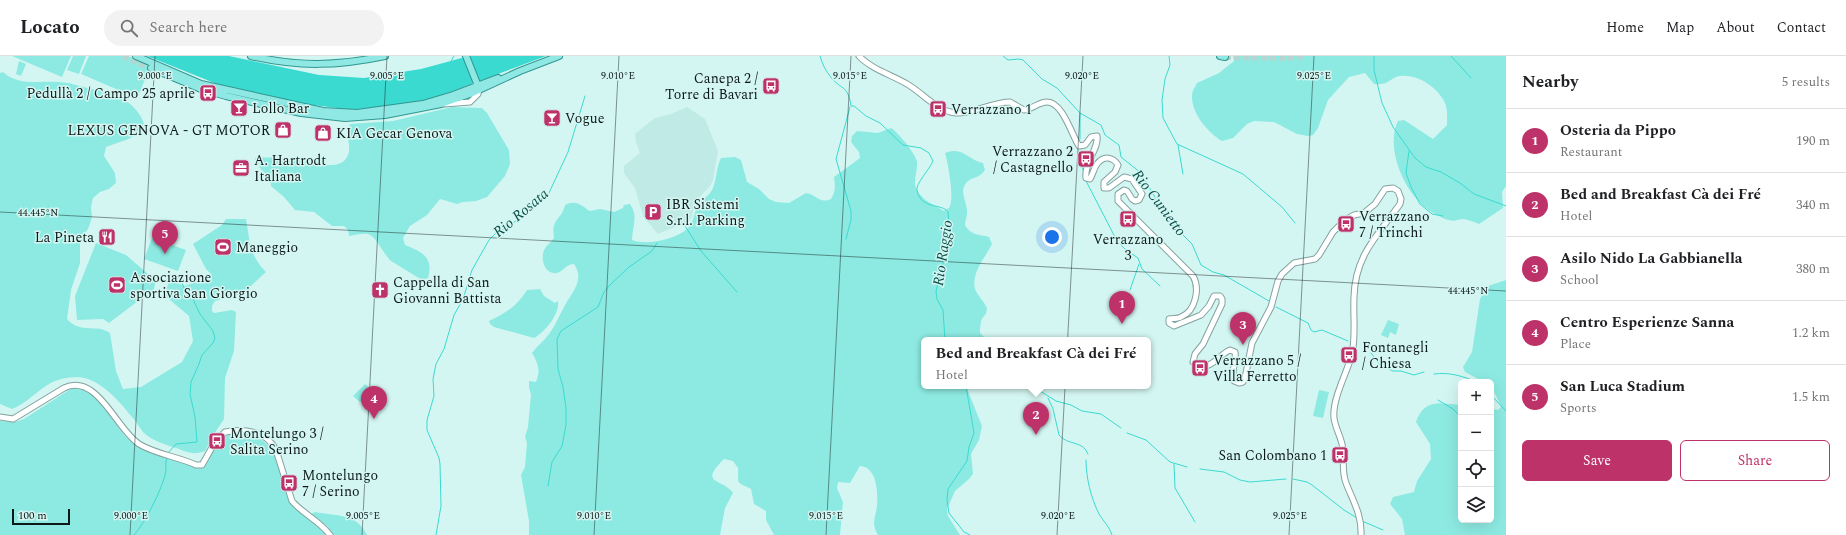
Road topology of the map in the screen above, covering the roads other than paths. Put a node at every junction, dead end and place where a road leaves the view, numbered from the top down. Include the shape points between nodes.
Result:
1 (136, 56) edge
2 (251, 56) edge
3 (385, 56) edge
4 (466, 56) edge
5 (559, 56) edge
6 (859, 56) edge
7 (1220, 56) edge
8 (1225, 56) edge
9 (151, 68) tunnel mouth
10 (478, 86) junction
11 (0, 417) edge
12 (330, 535) edge
13 (1361, 535) edge

1 - 10 main road via 202,84 324,111 357,113 424,104
2 - 3 main road via 316,65
4 - 10 main road
5 - 10 main road
6 - 13 street via 908,84 935,105 952,112 966,112 1010,102 1024,110 1048,102 1052,103 1068,122 1079,146 1085,145 1091,137 1097,136 1086,167 1086,178 1090,179 1097,164 1103,159 1115,159 1118,168 1104,182 1104,188 1109,188 1124,177 1132,179 1142,194 1139,200 1134,201 1124,190 1118,194 1118,201 1193,276 1196,282 1196,297 1188,311 1182,316 1169,319 1168,323 1174,326 1201,315 1214,296 1220,296 1222,304 1193,362 1211,364 1225,352 1235,352 1232,375 1234,381 1239,383 1245,378 1252,343 1271,307 1278,281 1288,268 1294,263 1315,259 1333,232 1344,221 1364,213 1375,204 1385,189 1395,189 1401,196 1400,204 1362,256 1359,267 1354,296 1352,353 1334,417 1342,444 1343,472 1358,510
7 - 8 main road
9 - 10 main road via 202,90 323,116 345,118 385,115 441,104
11 - 12 street via 13,419 64,388 79,384 96,394 125,432 139,444 196,466 202,465 215,442 225,432 243,431 262,435 272,443 292,501

